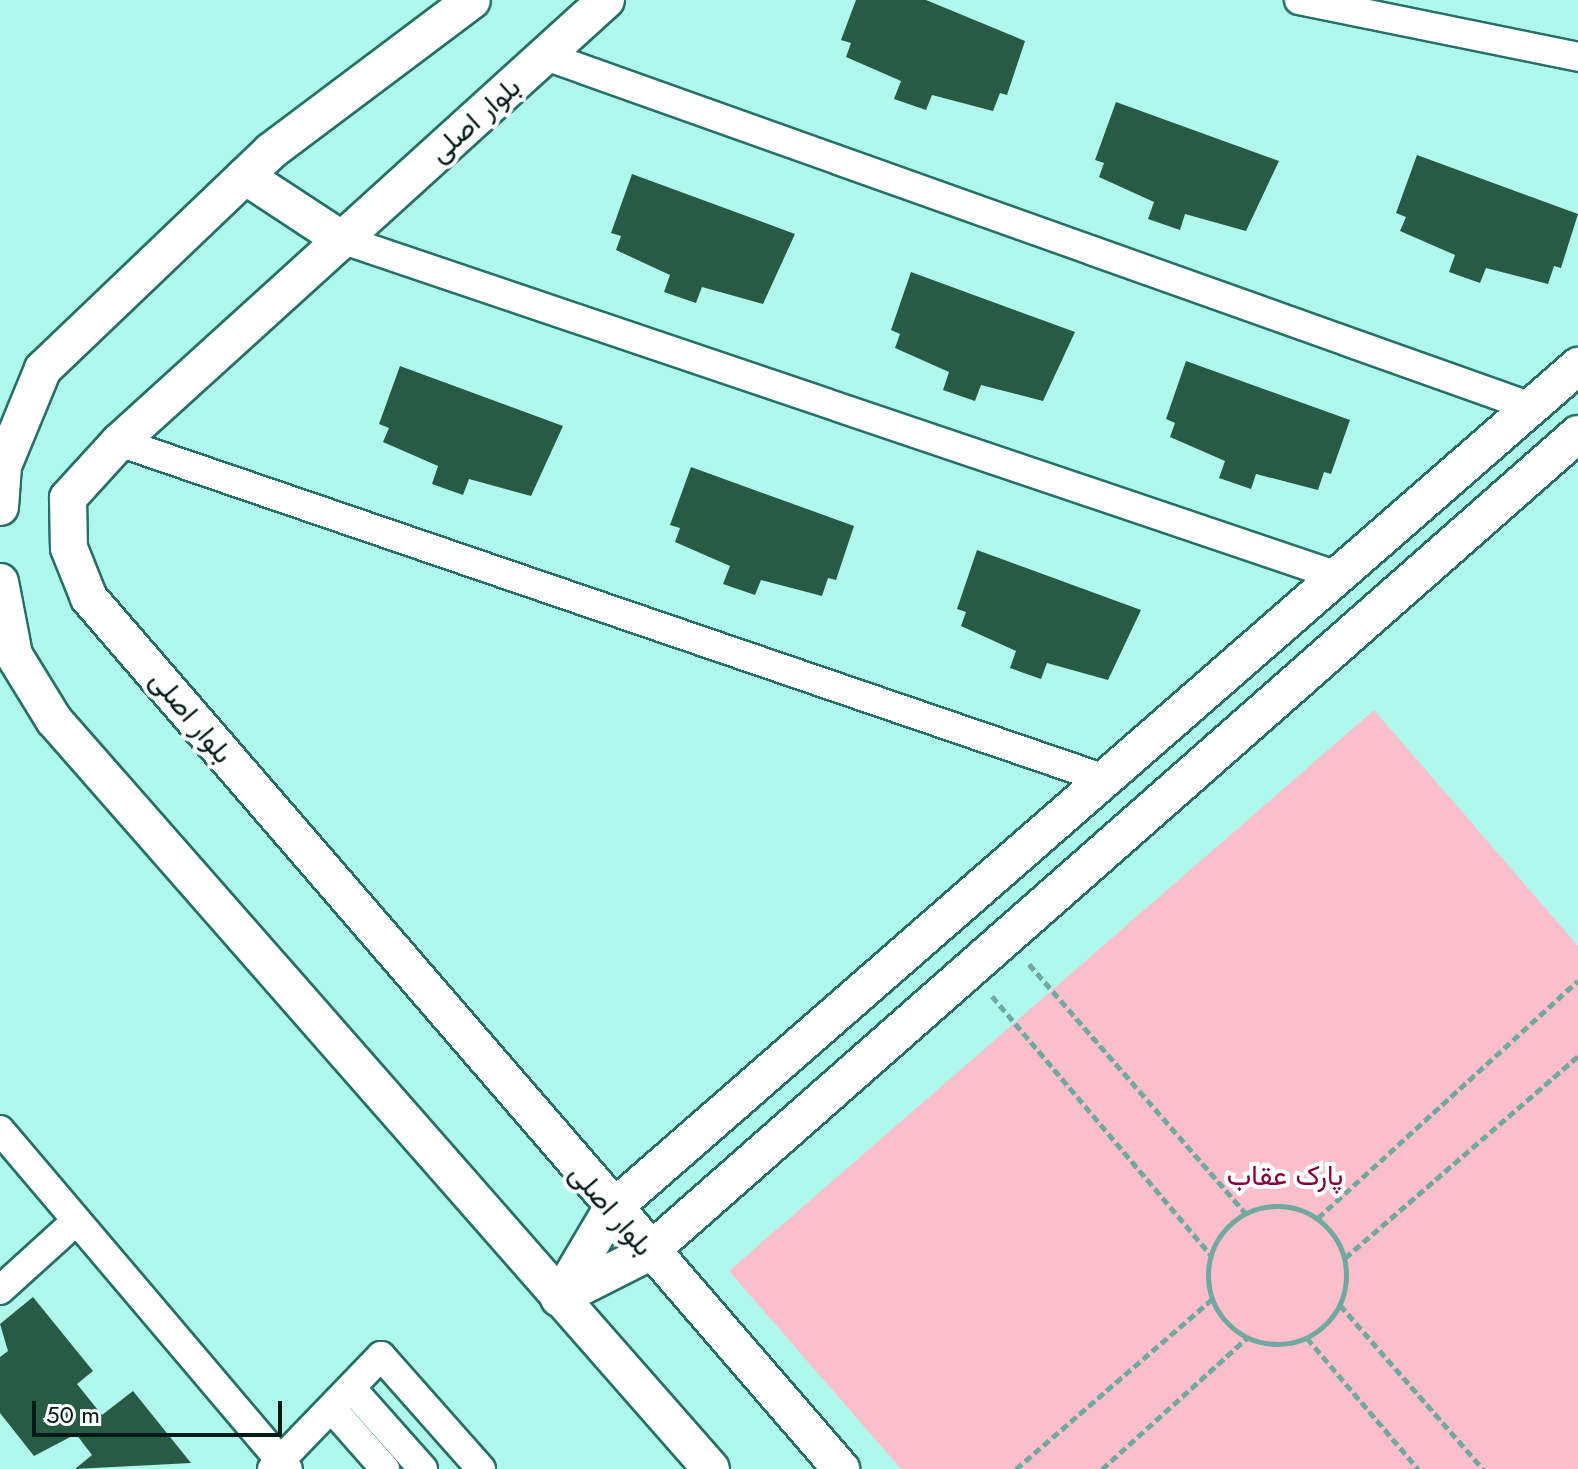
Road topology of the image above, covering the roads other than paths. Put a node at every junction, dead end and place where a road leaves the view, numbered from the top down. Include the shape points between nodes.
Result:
1 (472, 0) edge
2 (606, 0) edge
3 (1299, 0) edge
4 (546, 56) junction
5 (1578, 57) edge
6 (245, 176) junction
7 (341, 239) junction
8 (1578, 366) edge
9 (1531, 407) junction
10 (1578, 434) edge
11 (119, 442) junction
12 (0, 507) edge
13 (1338, 576) junction
14 (0, 582) edge
15 (1105, 779) junction
16 (0, 1130) edge
17 (611, 1210) junction
18 (76, 1221) junction
19 (648, 1253) junction
20 (0, 1290) edge
21 (559, 1298) junction
22 (352, 1389) junction
23 (333, 1410) junction
24 (281, 1466) edge
25 (385, 1469) edge
26 (423, 1469) edge
27 (481, 1469) edge
28 (711, 1469) edge
29 (841, 1469) edge

1 - 6 street
2 - 4 street, بلوار اصلی
3 - 5 street
4 - 7 street, بلوار اصلی
4 - 9 street
6 - 7 street
6 - 12 street via 43,369 3,466
7 - 11 street, بلوار اصلی
7 - 13 street
8 - 9 street
9 - 13 street
10 - 19 street via 973,973
11 - 15 street
11 - 17 street, بلوار اصلی via 68,498 69,548 89,598
13 - 15 street
14 - 21 street via 14,655 54,720
15 - 17 street
16 - 18 street
17 - 19 street, بلوار اصلی
17 - 21 street
18 - 20 street
18 - 24 street
19 - 21 street
19 - 29 street, بلوار اصلی
21 - 28 street
22 - 23 street
22 - 26 street
22 - 27 street via 381,1356
23 - 24 street
23 - 25 street

